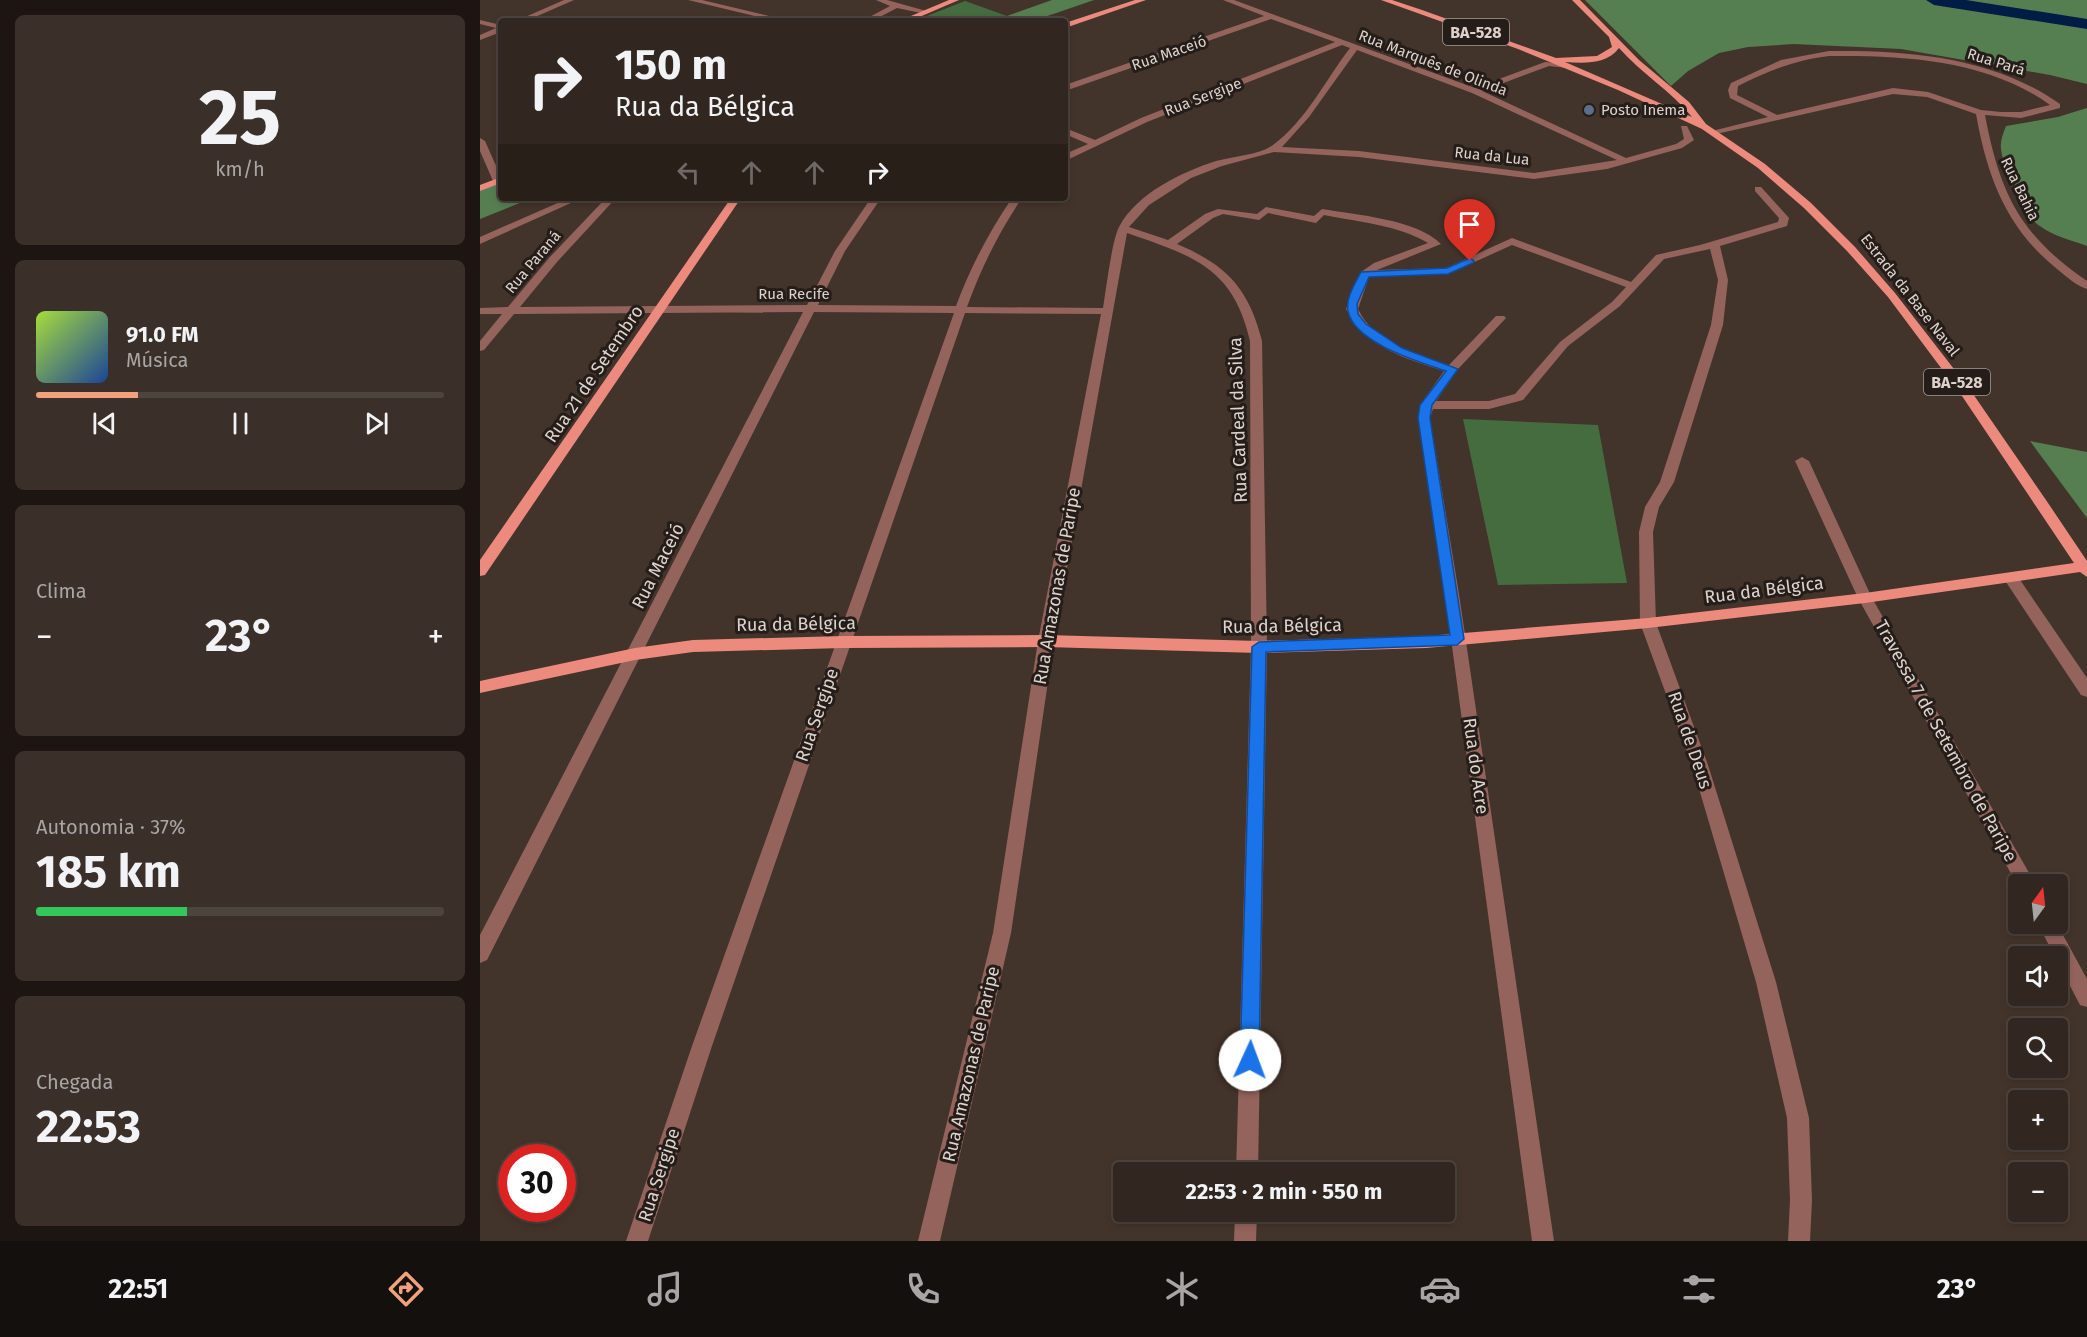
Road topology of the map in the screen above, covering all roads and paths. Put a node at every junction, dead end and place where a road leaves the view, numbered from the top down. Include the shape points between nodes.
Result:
1 (570, 0) edge
2 (692, 0) edge
3 (881, 0) edge
4 (955, 0) edge
5 (1142, 0) edge
6 (1227, 0) edge
7 (1385, 0) edge
8 (1576, 0) edge
9 (896, 6) junction
10 (926, 12) junction
11 (1272, 16) junction
12 (527, 18) edge
13 (773, 18) edge
14 (872, 18) edge
15 (911, 18) edge
16 (480, 22) edge
17 (1068, 25) edge
18 (498, 27) edge
19 (498, 29) edge
20 (1613, 36) junction
21 (480, 38) edge
22 (1343, 42) junction
23 (1620, 44) junction
24 (1354, 47) junction
25 (1546, 60) junction
26 (1636, 62) junction
27 (1567, 66) junction
28 (1068, 87) edge
29 (1475, 91) junction
30 (1631, 93) junction
31 (1980, 112) junction
32 (1775, 117) junction
33 (1684, 128) dead end
34 (1708, 129) junction
35 (1068, 132) edge
36 (480, 141) edge
37 (1094, 143) junction
38 (1273, 149) junction
39 (498, 155) edge
40 (1068, 156) edge
41 (489, 159) junction
42 (1626, 161) junction
43 (498, 179) edge
44 (498, 181) edge
45 (480, 188) edge
46 (1758, 189) dead end
47 (570, 201) edge
48 (608, 201) edge
49 (734, 201) edge
50 (874, 201) edge
51 (1015, 201) edge
52 (1123, 228) junction
53 (480, 241) edge
54 (1170, 244) junction
55 (1714, 244) junction
56 (1365, 274) junction
57 (1633, 286) junction
58 (2087, 286) edge
59 (660, 309) junction
60 (811, 309) junction
61 (962, 310) junction
62 (480, 311) edge
63 (512, 311) junction
64 (1107, 311) junction
65 (1500, 318) dead end
66 (480, 348) edge
67 (1453, 369) junction
68 (1426, 405) junction
69 (1802, 461) dead end
70 (2085, 569) edge
71 (480, 571) edge
72 (2012, 578) junction
73 (1865, 598) junction
74 (1648, 623) junction
75 (1457, 639) junction
76 (1046, 641) junction
77 (843, 642) junction
78 (1259, 647) junction
79 (635, 654) junction
80 (480, 687) edge
81 (2087, 691) edge
82 (2021, 874) edge
83 (2053, 934) edge
84 (480, 954) edge
85 (2087, 999) edge
86 (1247, 1162) edge
87 (1246, 1222) edge
88 (637, 1241) edge
89 (929, 1241) edge
90 (1245, 1241) edge
91 (1543, 1241) edge
92 (1799, 1241) edge

1 - 12 street
2 - 13 street
3 - 9 street
4 - 10 main road
5 - 17 main road
6 - 11 street, Rua Marquês de Olinda
7 - 25 main road, BA-528
8 - 20 main road
9 - 10 street
9 - 14 street
10 - 15 main road
11 - 22 street, Rua Marquês de Olinda
11 - 28 street, Rua Maceió
16 - 18 street
19 - 21 street
20 - 23 main road
20 - 25 main road via 1616,47 1605,56
22 - 24 street, Rua Marquês de Olinda
22 - 37 street, Rua Sergipe
23 - 26 main road
23 - 27 main road via 1624,52 1620,57 1597,64
24 - 29 street, Rua Marquês de Olinda
24 - 38 street, Rua Amazonas de Paripe via 1294,129
25 - 27 street
25 - 29 street
26 - 30 main road via 1639,72 1628,85
26 - 34 main road via 1686,104
27 - 30 main road, BA-528
29 - 42 street, Rua Marquês de Olinda
30 - 34 main road, BA-528
31 - 32 street, Rua Pará via 1928,95 1893,91
31 - 32 street, Rua Pará via 2021,115 2057,106 2037,90 1985,71 1905,57 1834,54 1801,57 1734,85 1732,94 1736,99
31 - 58 street, Rua Bahia via 1988,155 2022,231 2068,274
32 - 34 street, Rua Pará
33 - 42 street, Rua da Lua via 1689,140 1684,144
34 - 70 main road, Estrada da Base Naval / BA-528 via 1810,206 1847,243 1957,381
35 - 37 street
36 - 41 street
37 - 40 street, Rua Sergipe
38 - 42 street, Rua da Lua via 1359,154 1516,175 1554,174
38 - 52 street, Rua Amazonas de Paripe via 1222,162 1180,180 1146,202
39 - 41 street
41 - 43 street
44 - 45 main road
46 - 55 street via 1784,222
47 - 53 street
48 - 63 street, Rua Paraná
49 - 59 main road, Rua 21 de Setembro
50 - 60 street, Rua Maceió via 840,251
51 - 61 street, Rua Sergipe via 982,257
52 - 54 street, Rua Cardeal da Silva
52 - 64 street, Rua Amazonas de Paripe
54 - 56 street via 1222,211 1259,217 1266,210 1316,220 1322,212 1400,229 1436,244
54 - 78 street, Rua Cardeal da Silva via 1198,256 1237,290 1250,316 1256,341
55 - 57 street via 1660,257
55 - 74 street, Rua de Deus via 1723,280 1717,325 1667,482 1652,507 1646,532
56 - 57 street via 1448,271 1512,241
56 - 67 street via 1352,309 1362,326 1399,350
57 - 68 street via 1564,344 1519,397 1489,405
59 - 60 street, Rua Recife
59 - 63 street, Rua Recife
59 - 71 main road, Rua 21 de Setembro
60 - 61 street, Rua Recife
60 - 79 street, Rua Maceió
61 - 64 street, Rua Recife
61 - 77 street, Rua Sergipe
62 - 63 street, Rua Recife
63 - 66 street, Rua Paraná
64 - 76 street, Rua Amazonas de Paripe
65 - 67 street
67 - 68 street
68 - 75 street, Rua do Acre via 1424,418
69 - 73 street, Travessa 7 de Setembro de Paripe
70 - 72 main road, Rua da Bélgica
72 - 73 main road, Rua da Bélgica
72 - 81 street
73 - 74 main road, Rua da Bélgica
73 - 82 street, Travessa 7 de Setembro de Paripe
74 - 75 main road, Rua da Bélgica
74 - 92 street, Rua de Deus via 1700,765 1766,982 1798,1118
75 - 78 main road, Rua da Bélgica
75 - 91 street, Rua do Acre
76 - 77 main road, Rua da Bélgica
76 - 78 main road, Rua da Bélgica
76 - 89 street, Rua Amazonas de Paripe via 1002,933
77 - 79 main road, Rua da Bélgica via 693,646
77 - 88 street, Rua Sergipe
78 - 86 street, Rua Cardeal da Silva
79 - 80 main road, Rua da Bélgica
79 - 84 street, Rua Maceió
83 - 85 street
87 - 90 street

